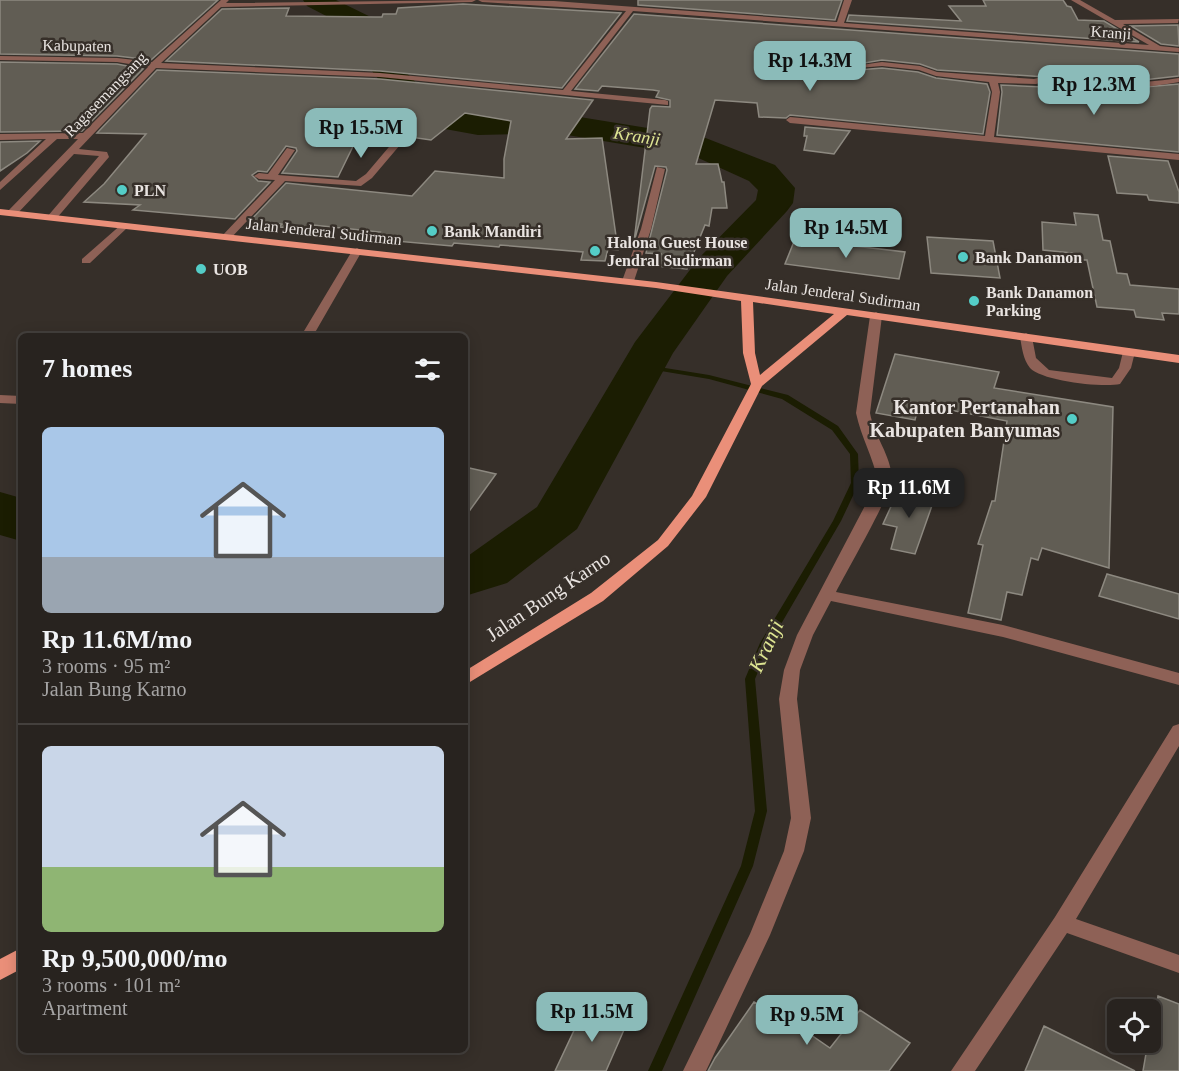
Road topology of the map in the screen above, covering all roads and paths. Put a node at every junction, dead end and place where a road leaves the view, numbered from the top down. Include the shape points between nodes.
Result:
1 (472, 0) edge
2 (482, 0) edge
3 (848, 0) edge
4 (1076, 0) edge
5 (554, 1) edge
6 (222, 2) edge
7 (631, 9) junction
8 (1178, 21) edge
9 (1111, 22) junction
10 (842, 25) junction
11 (1164, 50) junction
12 (1179, 50) edge
13 (164, 55) junction
14 (4, 58) edge
15 (117, 60) junction
16 (1179, 60) edge
17 (0, 64) edge
18 (153, 64) junction
19 (858, 66) dead end
20 (993, 80) junction
21 (1179, 80) edge
22 (565, 93) junction
23 (664, 103) dead end
24 (790, 120) dead end
25 (84, 136) junction
26 (0, 137) edge
27 (54, 137) junction
28 (989, 140) junction
29 (397, 143) dead end
30 (290, 150) dead end
31 (70, 152) junction
32 (1179, 157) edge
33 (660, 169) dead end
34 (259, 176) dead end
35 (271, 177) junction
36 (283, 178) junction
37 (2, 182) edge
38 (0, 212) edge
39 (12, 213) junction
40 (52, 218) junction
41 (123, 226) junction
42 (226, 237) junction
43 (357, 251) junction
44 (86, 261) dead end
45 (628, 281) junction
46 (747, 298) junction
47 (845, 311) junction
48 (876, 316) junction
49 (309, 333) edge
50 (1026, 337) junction
51 (1129, 352) junction
52 (1179, 359) edge
53 (757, 384) junction
54 (0, 399) edge
55 (18, 400) edge
56 (827, 596) junction
57 (468, 677) edge
58 (1179, 679) edge
59 (1179, 731) edge
60 (1062, 923) junction
61 (18, 959) edge
62 (1179, 964) edge
63 (0, 971) edge
64 (694, 1071) edge
65 (962, 1071) edge

1 - 6 street
2 - 5 street, Kranji
3 - 10 street
4 - 9 street
5 - 7 street, Kranji
6 - 13 street, Ragasemangsang
7 - 10 street, Kranji
7 - 22 street
8 - 9 street
9 - 11 street
10 - 11 street, Kranji
11 - 12 street, Kranji
11 - 16 street
13 - 15 street
13 - 18 street, Ragasemangsang
14 - 15 street, Kabupaten
14 - 17 street
15 - 18 street, Kabupaten
18 - 22 street, Kabupaten via 380,75
18 - 25 street, Ragasemangsang
19 - 20 street via 882,64
20 - 21 street via 1058,80 1068,85 1107,87
20 - 28 street via 996,92
22 - 23 street, Kabupaten
24 - 28 street
25 - 27 street
25 - 31 street, Ragasemangsang
26 - 27 street
27 - 37 street
28 - 32 street
29 - 36 street via 358,184
30 - 35 street
31 - 39 street, Ragasemangsang
31 - 40 street via 104,153 104,157
33 - 45 street via 646,230
34 - 35 street
35 - 36 street
36 - 42 street
38 - 39 main road, Jalan Jenderal Sudirman
39 - 40 main road, Jalan Jenderal Sudirman
40 - 41 main road, Jalan Jenderal Sudirman
41 - 42 main road, Jalan Jenderal Sudirman
41 - 44 street
42 - 43 main road, Jalan Jenderal Sudirman
43 - 45 main road, Jalan Jenderal Sudirman
43 - 49 street
45 - 46 main road, Jalan Jenderal Sudirman
46 - 47 main road, Jalan Jenderal Sudirman
46 - 53 main road via 749,360
47 - 48 main road, Jalan Jenderal Sudirman
47 - 53 main road
48 - 50 main road, Jalan Jenderal Sudirman
48 - 56 street via 863,412 885,481
50 - 51 main road, Jalan Jenderal Sudirman
50 - 51 street via 1032,364 1037,369 1104,382 1116,381
51 - 52 main road, Jalan Jenderal Sudirman
53 - 57 main road, Jalan Bung Karno via 699,497 663,543 597,597
54 - 55 street
56 - 58 street via 1003,631
56 - 64 street via 805,634 792,670 788,699 801,818 794,851 760,936
59 - 60 street
60 - 62 street
60 - 65 street
61 - 63 main road

